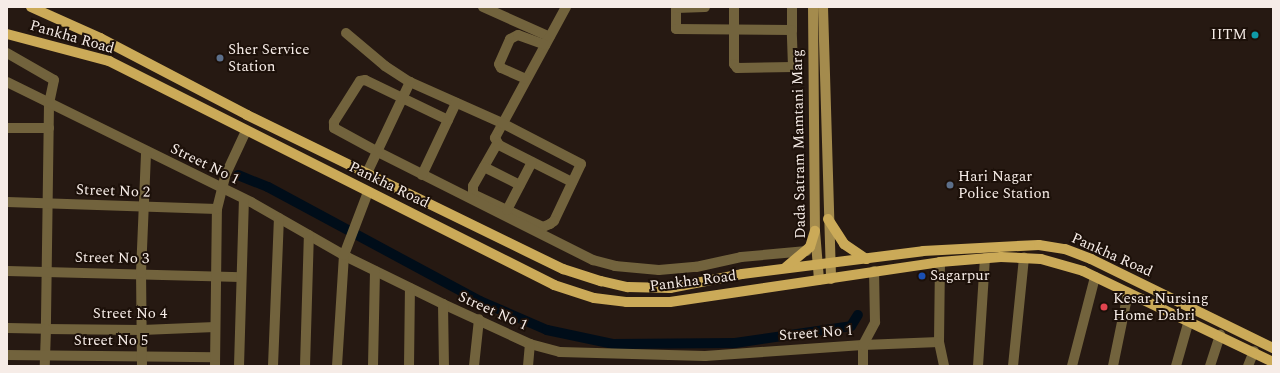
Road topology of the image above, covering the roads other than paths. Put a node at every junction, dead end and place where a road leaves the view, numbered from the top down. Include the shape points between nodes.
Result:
1 (31, 7) edge
2 (483, 7) edge
3 (566, 7) edge
4 (676, 7) edge
5 (705, 7) edge
6 (734, 7) edge
7 (792, 7) edge
8 (813, 7) edge
9 (823, 7) edge
10 (734, 28) junction
11 (792, 30) junction
12 (346, 33) dead end
13 (7, 34) edge
14 (548, 41) junction
15 (7, 53) edge
16 (526, 79) junction
17 (7, 82) edge
18 (410, 82) junction
19 (403, 98) junction
20 (456, 103) junction
21 (49, 104) junction
22 (448, 120) junction
23 (502, 123) junction
24 (7, 128) edge
25 (49, 128) junction
26 (246, 131) junction
27 (497, 144) junction
28 (146, 152) junction
29 (378, 152) junction
30 (532, 162) junction
31 (484, 167) junction
32 (366, 174) junction
33 (422, 175) junction
34 (572, 182) junction
35 (520, 185) junction
36 (222, 188) junction
37 (368, 192) junction
38 (244, 199) junction
39 (7, 202) edge
40 (47, 204) junction
41 (144, 206) junction
42 (217, 209) junction
43 (507, 210) junction
44 (279, 218) junction
45 (828, 219) junction
46 (815, 231) junction
47 (309, 235) junction
48 (807, 251) junction
49 (344, 255) junction
50 (985, 258) junction
51 (1024, 258) junction
52 (866, 259) junction
53 (940, 262) junction
54 (829, 263) junction
55 (817, 265) junction
56 (783, 269) junction
57 (7, 271) edge
58 (375, 271) junction
59 (874, 271) junction
60 (46, 272) junction
61 (141, 273) junction
62 (217, 276) junction
63 (242, 277) junction
64 (1095, 277) junction
65 (831, 279) junction
66 (819, 280) junction
67 (410, 288) junction
68 (1128, 293) junction
69 (443, 304) junction
70 (479, 319) junction
71 (1189, 320) junction
72 (7, 328) edge
73 (215, 328) junction
74 (46, 329) junction
75 (142, 330) junction
76 (1220, 335) junction
77 (939, 342) junction
78 (530, 344) junction
79 (863, 344) junction
80 (1273, 348) edge
81 (1254, 351) junction
82 (7, 355) edge
83 (45, 356) junction
84 (142, 361) edge
85 (215, 361) edge
86 (1273, 362) edge
87 (45, 366) edge
88 (239, 366) edge
89 (273, 366) edge
90 (305, 366) edge
91 (337, 366) edge
92 (373, 366) edge
93 (409, 366) edge
94 (444, 366) edge
95 (474, 366) edge
96 (528, 366) edge
97 (863, 366) edge
98 (944, 366) edge
99 (978, 366) edge
100 (1013, 366) edge
101 (1072, 366) edge
102 (1113, 366) edge
103 (1176, 366) edge
104 (1210, 366) edge
105 (1248, 366) edge

1 - 32 main road, Pankha Road via 100,38
2 - 14 street
3 - 14 street
4 - 5 street
4 - 10 street via 676,29
6 - 10 street
7 - 11 street
8 - 46 street, Dada Satram Mamtani Marg
9 - 45 street, Dada Satram Mamtani Marg
10 - 11 street
10 - 11 street via 734,64 742,68 793,67
12 - 18 street via 384,66
13 - 26 main road, Pankha Road via 109,61
14 - 16 street
14 - 16 street via 518,35 510,39 499,64 501,68
15 - 21 street via 54,80
16 - 23 street
17 - 21 street, Street No 1
18 - 19 street
18 - 20 street
19 - 22 street
19 - 29 street
19 - 29 street via 369,81 360,81 334,122 334,128
20 - 22 street
20 - 23 street
21 - 25 street
21 - 28 street, Street No 1
22 - 33 street
23 - 27 street via 495,138
23 - 34 street via 582,164
24 - 25 street
25 - 40 street
26 - 36 street
26 - 37 main road, Pankha Road
27 - 30 street
27 - 31 street
28 - 36 street, Street No 1
28 - 41 street
29 - 32 street
29 - 33 street
30 - 34 street
30 - 35 street
31 - 35 street
31 - 43 street via 473,186 473,194
32 - 56 main road, Pankha Road via 563,269 601,281 628,287 670,288
33 - 48 street via 593,260 615,266 659,270
34 - 43 street via 554,221 550,224 543,227
35 - 43 street
36 - 38 street, Street No 1
36 - 42 street
37 - 49 street
37 - 66 main road, Pankha Road via 554,285 594,298 626,302 670,302
38 - 44 street, Street No 1
38 - 63 street
39 - 40 street, Street No 2
40 - 41 street, Street No 2
40 - 60 street
41 - 42 street, Street No 2
41 - 61 street
42 - 62 street
44 - 47 street, Street No 1
44 - 89 street
45 - 52 main road via 844,244
45 - 54 street, Dada Satram Mamtani Marg
46 - 48 main road
46 - 55 street, Dada Satram Mamtani Marg
47 - 49 street, Street No 1
47 - 90 street
48 - 56 main road
49 - 58 street, Street No 1
49 - 91 street
50 - 51 main road, Pankha Road
50 - 53 main road, Pankha Road
50 - 99 street
51 - 64 main road, Pankha Road via 1061,263
51 - 100 street
52 - 54 main road, Pankha Road
52 - 80 main road, Pankha Road via 998,245 1039,245 1064,249 1091,259
53 - 59 main road, Pankha Road
53 - 77 street
54 - 55 main road, Pankha Road
54 - 65 street, Dada Satram Mamtani Marg
55 - 56 main road, Pankha Road
55 - 66 street, Dada Satram Mamtani Marg
57 - 60 street, Street No 3
58 - 67 street, Street No 1
58 - 92 street
59 - 65 main road, Pankha Road
59 - 79 street via 875,322
60 - 61 street, Street No 3
60 - 74 street
61 - 62 street, Street No 3
61 - 75 street
62 - 63 street, Street No 3
62 - 73 street
63 - 88 street
64 - 68 main road, Pankha Road
64 - 101 street
65 - 66 main road, Pankha Road
67 - 69 street, Street No 1
67 - 93 street
68 - 71 main road, Pankha Road
68 - 102 street
69 - 70 street, Street No 1
69 - 94 street
70 - 78 street, Street No 1
70 - 95 street
71 - 76 main road, Pankha Road
71 - 103 street
72 - 74 street, Street No 4
73 - 75 street, Street No 4
73 - 85 street
74 - 75 street, Street No 4
74 - 83 street
75 - 84 street
76 - 81 main road, Pankha Road
76 - 104 street
77 - 79 street, Street No 1
77 - 98 street
78 - 79 street, Street No 1 via 580,354 705,356
78 - 96 street
79 - 97 street
81 - 86 main road, Pankha Road
81 - 105 street
82 - 83 street, Street No 5
83 - 84 street, Street No 5
83 - 87 street
84 - 85 street, Street No 5

